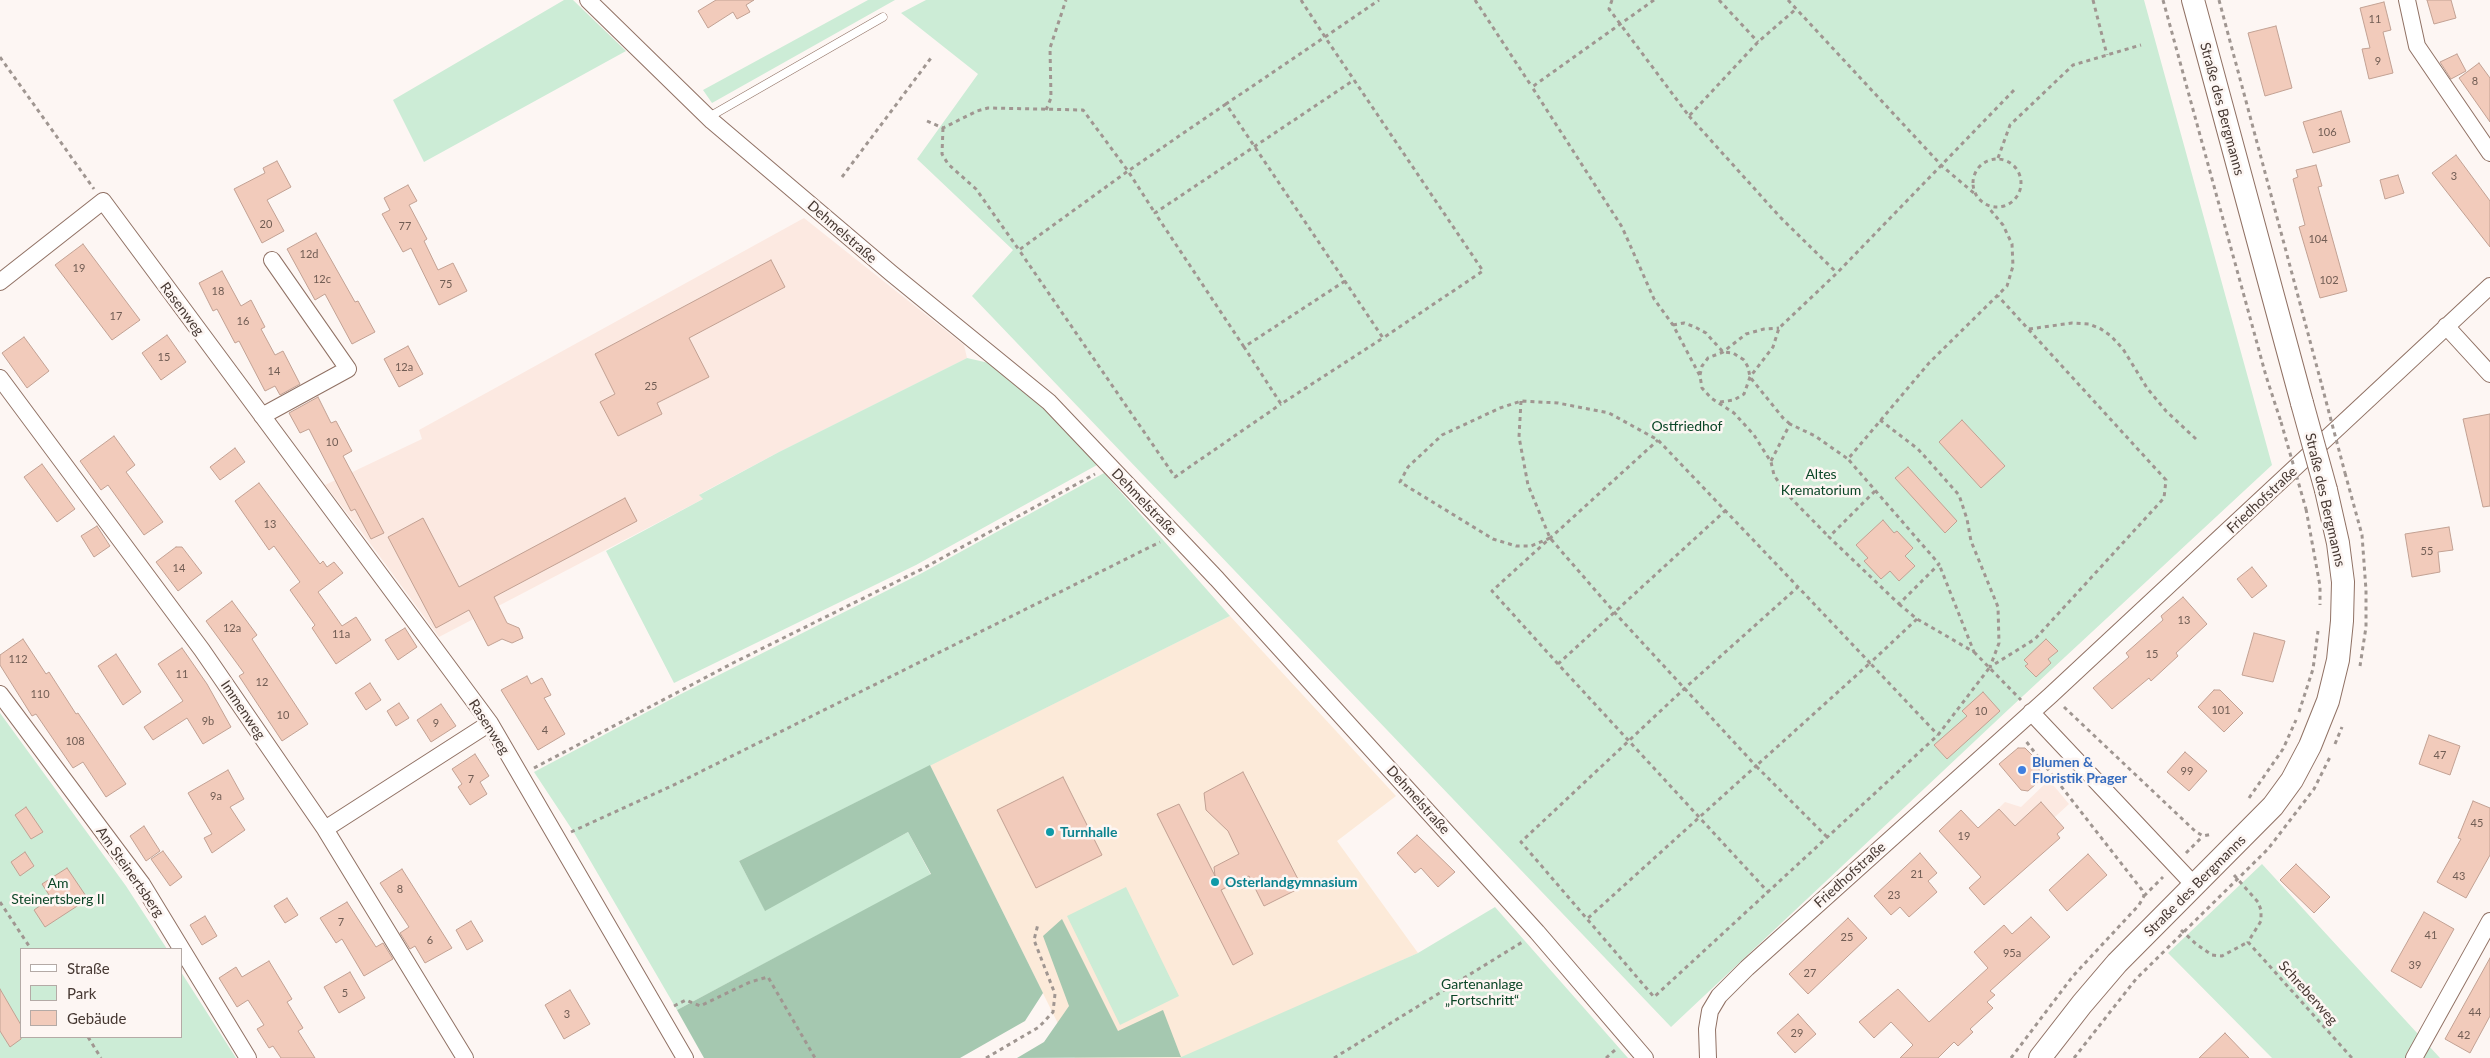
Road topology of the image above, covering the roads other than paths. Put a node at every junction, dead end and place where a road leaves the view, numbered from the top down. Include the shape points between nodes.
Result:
1 (588, 0) edge
2 (2193, 0) edge
3 (2407, 0) edge
4 (883, 17) dead end
5 (709, 117) junction
6 (2490, 152) edge
7 (272, 260) dead end
8 (0, 282) edge
9 (2490, 286) edge
10 (2446, 326) junction
11 (2490, 374) edge
12 (0, 378) edge
13 (262, 416) junction
14 (0, 694) edge
15 (2031, 712) junction
16 (490, 723) junction
17 (325, 830) junction
18 (2195, 886) junction
19 (2490, 921) edge
20 (181, 948) edge
21 (182, 950) edge
22 (248, 1058) edge
23 (465, 1058) edge
24 (685, 1058) edge
25 (1645, 1058) edge
26 (1708, 1058) edge
27 (2040, 1058) edge
28 (2414, 1058) edge

1 - 5 street, Dehmelstraße
2 - 18 main road, Straße des Bergmanns, bridge via 2326,490 2343,582 2338,660 2328,701 2310,746 2292,780 2254,828
3 - 6 street via 2417,46
4 - 5 lane
5 - 25 street, Dehmelstraße via 891,274 1049,402 1176,535 1537,932
7 - 13 street via 348,369
8 - 13 street, Rasenweg via 103,201
9 - 10 street, Friedhofstraße
10 - 11 street
10 - 15 street, Friedhofstraße
12 - 17 street, Immenweg via 202,650
13 - 16 street, Rasenweg
14 - 20 street, Am Steinertsberg via 142,884
15 - 18 street
15 - 26 street, Friedhofstraße via 1719,996 1710,1011
16 - 17 street
16 - 24 street, Rasenweg
17 - 23 street, Immenweg
18 - 27 main road, Straße des Bergmanns via 2117,963
19 - 28 street
21 - 22 street, Am Steinertsberg

